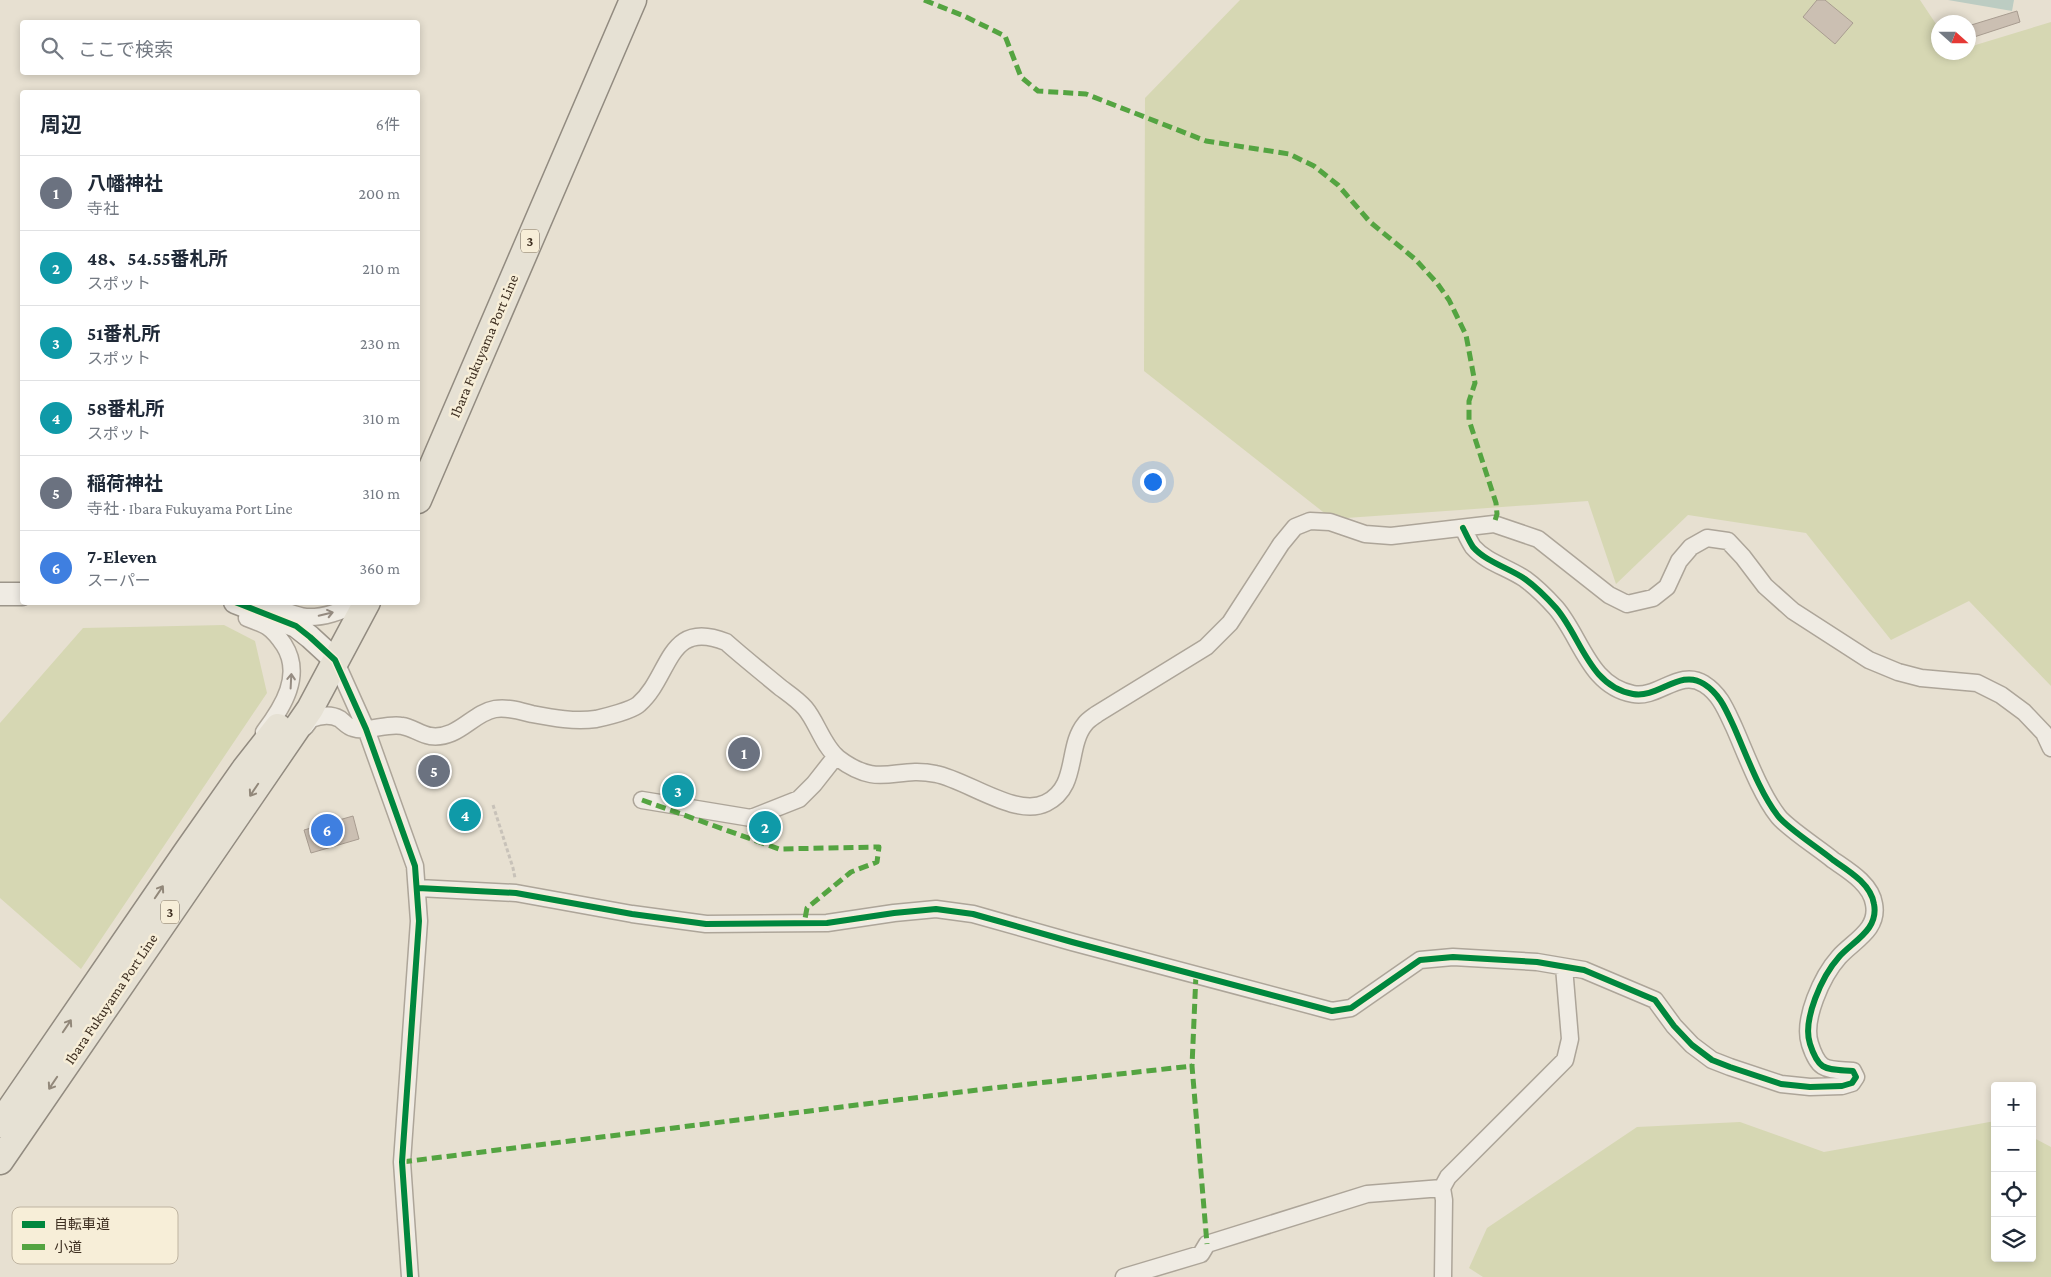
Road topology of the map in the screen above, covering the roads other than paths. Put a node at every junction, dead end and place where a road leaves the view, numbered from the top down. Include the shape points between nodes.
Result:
1 (633, 0) edge
2 (420, 495) edge
3 (1463, 528) junction
4 (0, 594) edge
5 (20, 594) edge
6 (228, 605) edge
7 (243, 605) edge
8 (272, 605) edge
9 (352, 605) edge
10 (366, 605) edge
11 (335, 660) junction
12 (366, 729) junction
13 (2051, 748) edge
14 (836, 756) junction
15 (276, 759) junction
16 (245, 769) junction
17 (642, 800) dead end
18 (418, 888) junction
19 (1564, 967) junction
20 (0, 1124) edge
21 (0, 1161) edge
22 (1442, 1188) junction
23 (410, 1277) edge
24 (1124, 1277) edge
25 (1443, 1277) edge

1 - 2 main road, Ibara Fukuyama Port Line / 3
3 - 13 street via 1494,524 1538,539 1609,595 1627,604 1653,598 1667,587 1679,560 1691,547 1707,538 1728,541 1766,586 1793,611 1869,660 1921,678 1977,684 2002,695 2044,733
3 - 14 street via 1392,536 1365,534 1330,522 1295,526 1230,623 1206,647 1085,724 1079,735 1069,777 1060,792 1033,808 1019,806 936,774 920,772 880,776 860,772
3 - 19 street via 1472,546 1481,554 1526,580 1556,608 1595,672 1608,684 1635,695 1650,693 1687,678 1702,682 1719,696 1779,818 1869,889 1875,905 1873,919 1865,934 1839,957 1813,1002 1807,1036 1815,1061 1829,1070 1853,1071 1856,1077 1852,1083 1842,1086 1781,1084 1721,1063 1692,1045 1654,1000 1584,970
4 - 5 street
16 -> 6 street via 249,753 280,712 287,697 292,667 288,651 270,628 235,613
7 - 11 street via 296,626
8 -> 9 street via 306,617 326,615
10 - 11 main road, Ibara Fukuyama Port Line / 3
11 - 12 street
11 - 15 main road, Ibara Fukuyama Port Line / 3 via 310,708
11 - 16 main road, Ibara Fukuyama Port Line / 3 via 310,685
12 - 14 street via 384,725 403,726 431,736 454,733 490,710 504,708 570,720 597,719 638,706 679,644 701,636 726,642 805,708
12 - 15 street via 352,728 328,715 311,718
12 - 18 street via 415,866
14 - 17 street via 799,799 751,818
15 -> 21 main road, Ibara Fukuyama Port Line / 3
20 -> 16 main road, Ibara Fukuyama Port Line / 3
18 - 19 street via 516,893 706,924 827,923 936,908 964,912 1332,1011 1351,1008 1420,960 1452,957 1537,962
18 - 23 street via 419,921 402,1162
19 - 22 street via 1570,1039 1565,1060 1448,1177
22 - 24 street via 1367,1194 1207,1244 1201,1254
22 - 25 street

